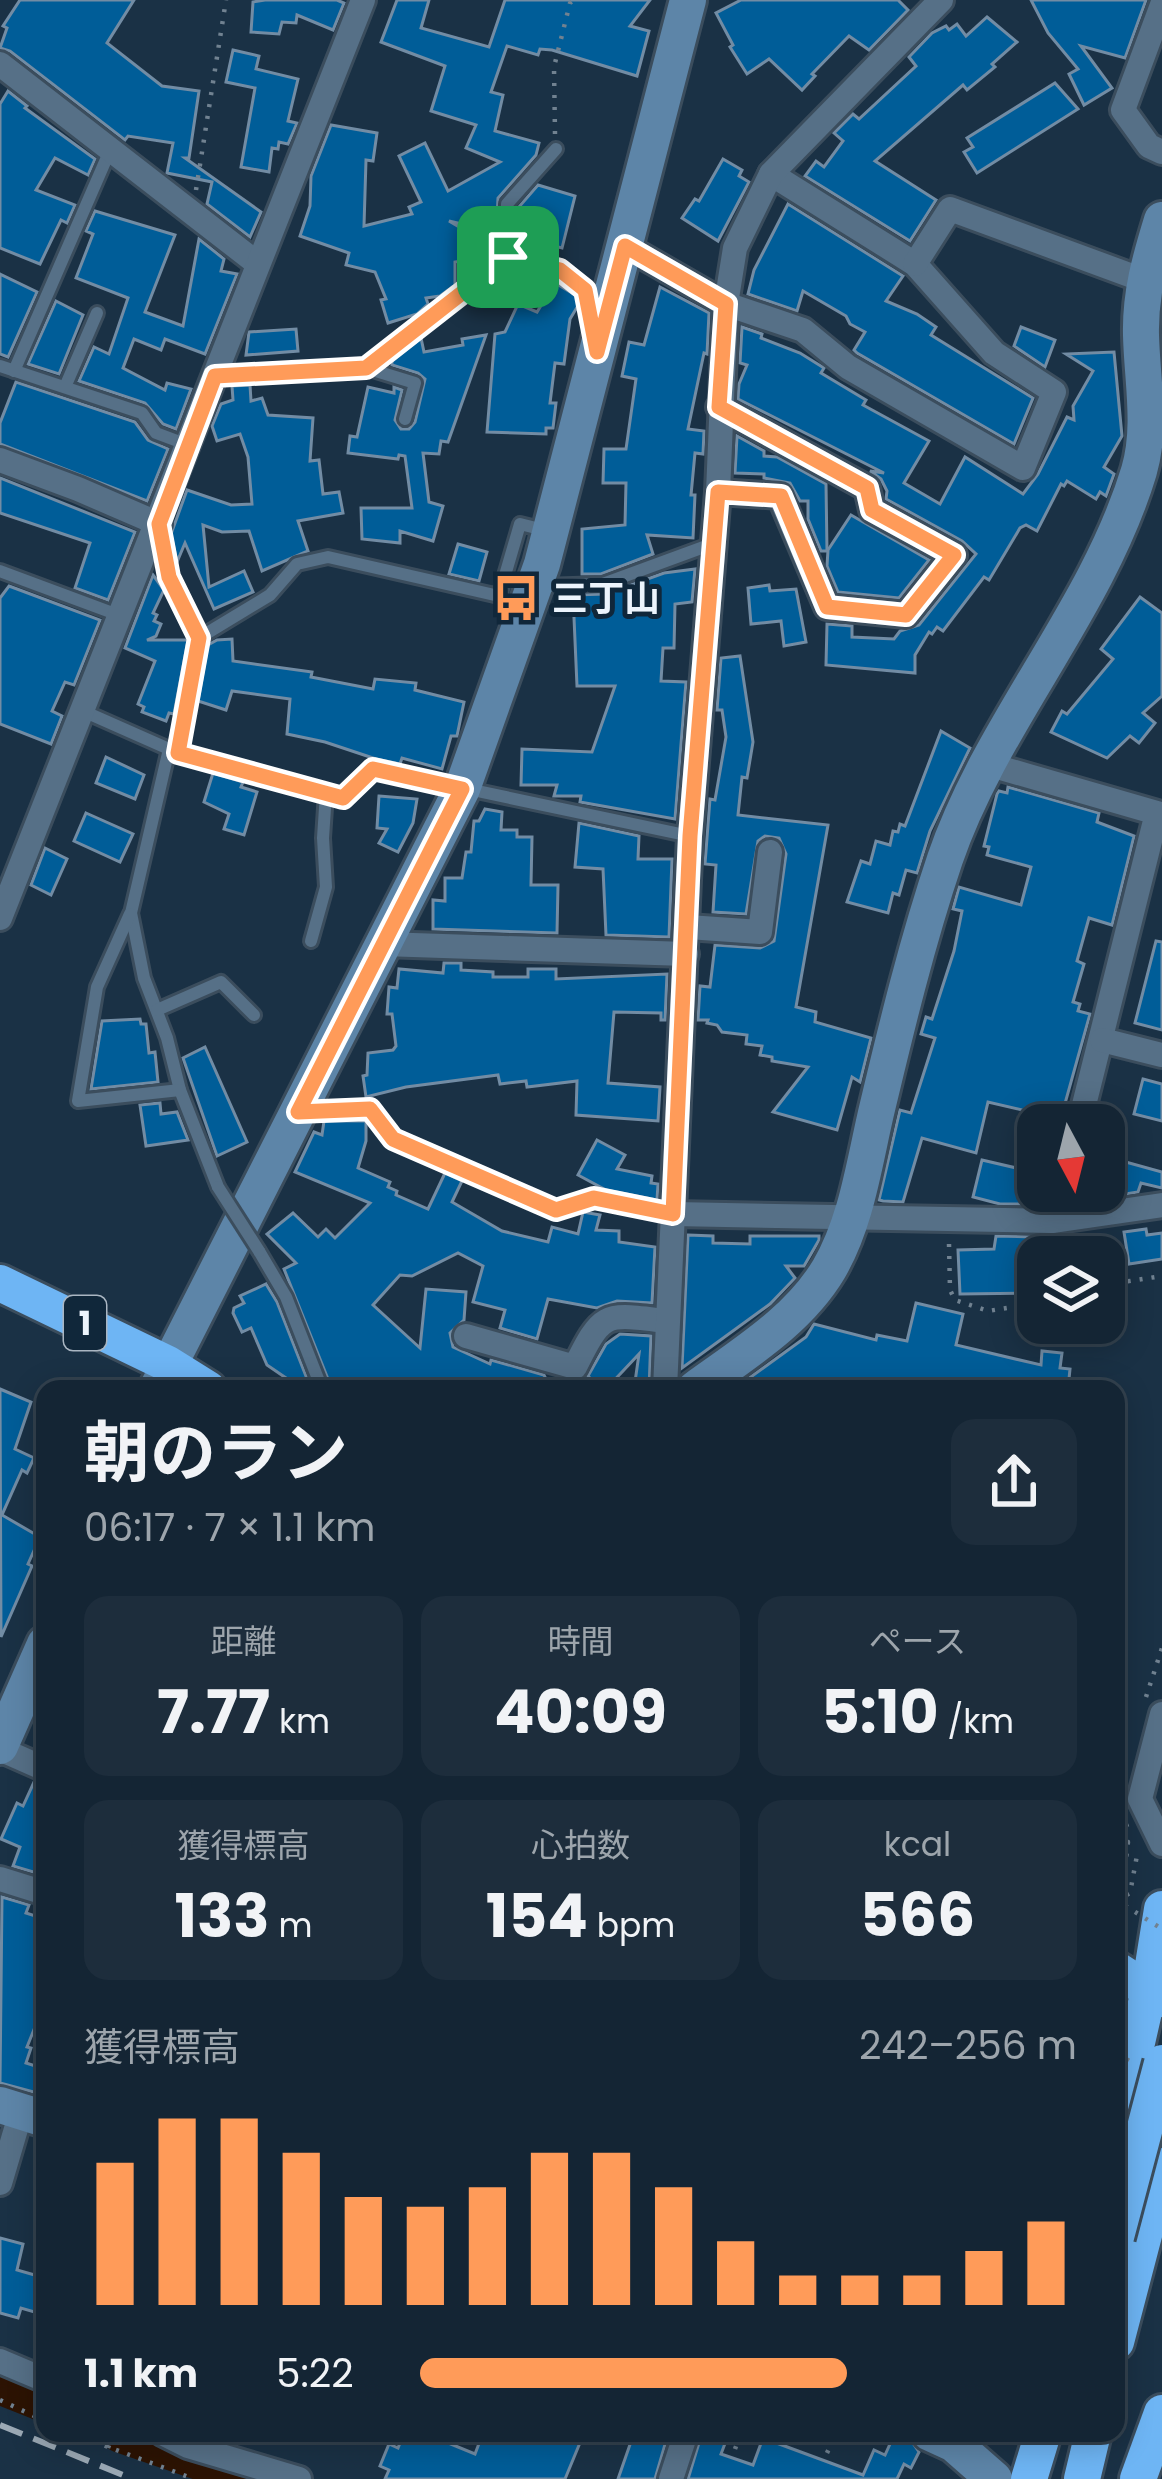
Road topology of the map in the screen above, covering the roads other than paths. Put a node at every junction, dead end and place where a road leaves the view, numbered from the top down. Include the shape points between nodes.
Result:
1 (363, 0) edge
2 (688, 0) edge
3 (940, 0) edge
4 (1162, 5) edge
5 (0, 64) edge
6 (111, 148) junction
7 (556, 149) road end
8 (1162, 152) edge
9 (771, 174) junction
10 (1162, 220) edge
11 (625, 246) junction
12 (258, 264) junction
13 (915, 264) junction
14 (1143, 280) junction
15 (726, 304) junction
16 (98, 313) dead end
17 (7, 368) edge
18 (366, 368) junction
19 (215, 376) junction
20 (65, 387) junction
21 (719, 407) junction
22 (405, 419) dead end
23 (1154, 426) edge
24 (189, 446) junction
25 (0, 460) edge
26 (718, 492) junction
27 (159, 524) junction
28 (550, 532) junction
29 (713, 544) junction
30 (0, 571) edge
31 (534, 586) junction
32 (122, 617) junction
33 (199, 638) junction
34 (83, 711) junction
35 (173, 751) junction
36 (987, 764) junction
37 (462, 789) junction
38 (326, 793) junction
39 (690, 836) junction
40 (770, 852) dead end
41 (131, 913) junction
42 (0, 918) edge
43 (688, 927) junction
44 (311, 941) dead end
45 (383, 944) junction
46 (686, 954) junction
47 (157, 1010) junction
48 (254, 1016) dead end
49 (1102, 1040) junction
50 (1162, 1055) edge
51 (180, 1090) junction
52 (1085, 1104) edge
53 (298, 1112) junction
54 (1162, 1204) edge
55 (1055, 1212) edge
56 (673, 1214) junction
57 (851, 1218) junction
58 (1052, 1221) junction
59 (0, 1283) edge
60 (666, 1321) junction
61 (466, 1336) dead end
62 (163, 1377) edge
63 (318, 1380) edge
64 (665, 1380) edge
65 (707, 1380) edge
66 (36, 1664) edge
67 (1162, 1714) edge
68 (0, 1748) edge
69 (36, 1765) edge
70 (1162, 1844) edge
71 (0, 1879) edge
72 (36, 1890) edge
73 (1162, 1909) edge
74 (1125, 1975) edge
75 (1155, 1994) edge
76 (1162, 2062) edge
77 (1125, 2102) edge
78 (22, 2112) edge
79 (1162, 2165) edge
80 (0, 2183) edge
81 (1125, 2203) edge
82 (1125, 2307) edge
83 (0, 2361) edge
84 (36, 2372) edge
85 (1162, 2413) edge
86 (180, 2442) edge
87 (683, 2442) edge
88 (953, 2442) edge
89 (1040, 2442) edge
90 (1062, 2442) edge
91 (1091, 2442) edge
92 (1162, 2455) edge
93 (299, 2479) edge
94 (671, 2479) edge
95 (994, 2479) edge
96 (1029, 2479) edge
97 (1052, 2479) edge
98 (1082, 2479) edge
99 (1138, 2479) edge
100 (1157, 2479) edge

1 - 12 street
2 - 11 main road
3 - 9 street
4 - 8 street via 1123,110
5 - 6 street
6 - 12 street
6 - 17 lane
7 - 18 lane via 507,204 508,257
9 - 13 street
9 - 15 street via 735,248
10 - 14 main road
11 - 15 street
11 - 28 main road
12 - 19 street
13 - 14 street via 950,209
13 - 15 street via 994,353 1054,392 1023,468 848,368 803,330
14 - 23 main road via 1141,334
15 - 21 street
16 - 20 lane
17 - 20 lane
18 - 19 lane
18 - 22 lane via 415,383
19 - 24 street
20 - 24 lane via 142,413 156,433
21 - 26 street
21 - 26 street via 867,488 872,510 954,555 906,615 827,607 781,496
23 - 36 main road via 1120,526
24 - 27 street
25 - 27 street
26 - 29 street
27 - 32 street
27 - 33 lane via 169,577
28 - 31 main road
28 - 33 lane via 520,524 500,596 328,557 297,564 270,595
29 - 31 lane via 603,584
29 - 39 street
30 - 32 lane
31 - 37 main road
32 - 34 street
33 - 35 lane
34 - 35 lane
34 - 42 street
35 - 38 lane
35 - 41 lane
36 - 49 street via 1157,813
36 - 57 main road via 945,857
37 - 38 lane via 373,769 343,798
37 - 39 lane
37 - 45 main road
38 - 44 lane via 326,887
39 - 43 street
40 - 43 street via 760,932
41 - 47 lane
41 - 51 lane via 97,987 78,1101
43 - 46 street
45 - 46 street
45 - 53 main road
46 - 56 street
47 - 48 lane via 221,982
47 - 51 lane
49 - 50 street
49 - 52 street
51 - 63 lane, bridge via 218,1187 286,1297
53 - 56 lane via 370,1109 393,1139 556,1210 594,1198
53 - 62 main road
54 - 58 street
55 - 58 street
56 - 57 street
56 - 60 street
57 - 58 street
57 - 65 main road via 801,1309
59 - 62 highway, 1
60 - 61 street via 617,1315 595,1326 575,1367
60 - 64 street
66 - 68 main road
67 - 70 street via 1140,1798
68 - 69 street
71 - 72 street
73 - 75 highway
74 - 75 highway
75 - 77 highway
76 - 81 highway, bridge
78 - 80 street
79 - 82 highway
83 - 84 street
85 - 99 highway
86 - 93 street
87 - 94 street
88 - 95 main road
89 - 96 highway
90 - 97 highway
91 - 98 highway
92 - 100 highway

